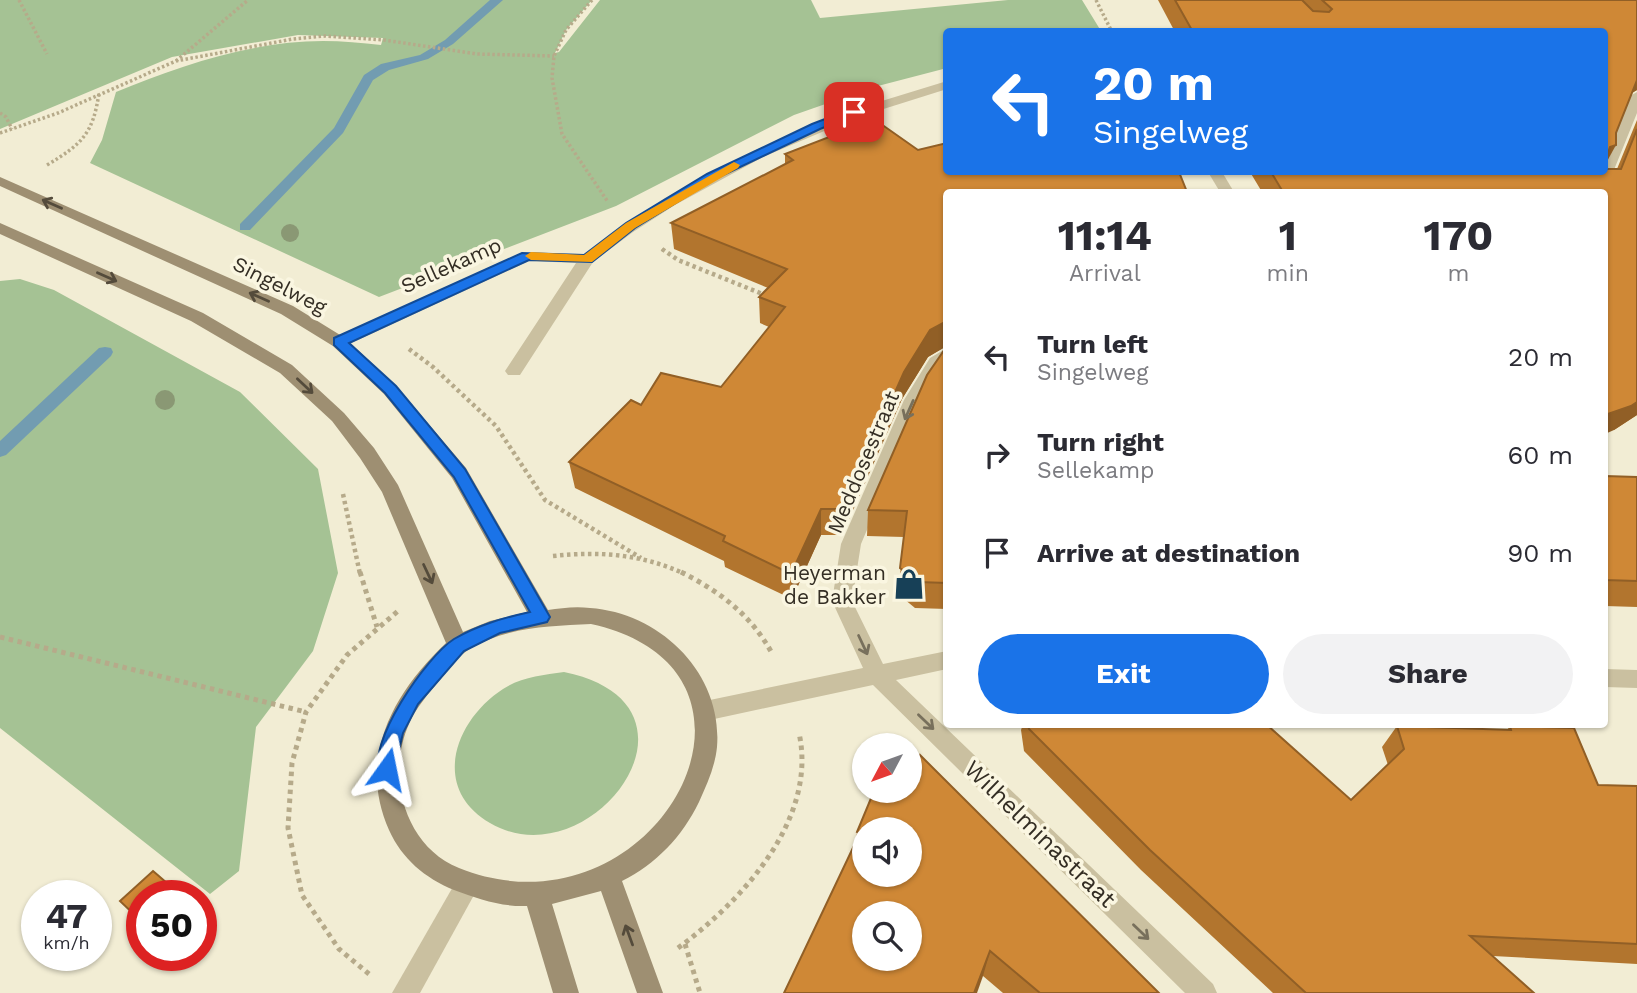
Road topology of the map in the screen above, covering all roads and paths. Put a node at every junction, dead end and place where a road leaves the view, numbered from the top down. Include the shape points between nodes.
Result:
1 (19, 0) edge
2 (248, 0) edge
3 (592, 0) edge
4 (1096, 0) edge
5 (1110, 28) edge
6 (47, 54) dead end
7 (554, 56) junction
8 (176, 61) junction
9 (943, 86) edge
10 (99, 93) junction
11 (1637, 96) edge
12 (0, 113) edge
13 (12, 129) junction
14 (0, 133) edge
15 (47, 165) dead end
16 (1608, 167) edge
17 (0, 181) edge
18 (630, 225) junction
19 (0, 228) edge
20 (587, 259) junction
21 (768, 296) edge
22 (339, 341) junction
23 (943, 357) edge
24 (514, 371) dead end
25 (343, 491) dead end
26 (641, 558) dead end
27 (541, 617) junction
28 (0, 637) edge
29 (458, 646) junction
30 (943, 661) edge
31 (877, 675) junction
32 (1608, 678) edge
33 (1637, 679) edge
34 (790, 693) junction
35 (705, 711) junction
36 (306, 712) junction
37 (608, 877) junction
38 (467, 886) junction
39 (537, 896) junction
40 (685, 944) junction
41 (646, 983) edge
42 (406, 991) edge
43 (566, 993) edge
44 (700, 993) edge
45 (1204, 993) edge

1 - 6 path
2 - 8 path
3 - 7 path via 566,30
4 - 5 path
7 - 8 path via 477,54 325,36
7 - 18 path via 552,78 562,134 601,195
8 - 10 path
9 - 18 street via 816,126 711,176
10 - 13 path
10 - 15 path via 96,116 83,143
11 - 16 street
12 - 13 path
13 - 14 path
22 -> 17 main road, Singelweg via 287,310
18 - 20 street
18 - 21 path via 678,260
19 -> 29 main road via 197,317 286,369 338,417 391,490
20 - 22 street, Sellekamp via 527,256
20 - 24 street
22 - 27 main road, Singelweg via 390,390 459,473
23 -> 31 street, Meddosestraat via 913,400 851,544 842,601
25 - 36 path via 357,562 377,627 348,655
26 - 34 path via 687,575 732,602 768,644
27 - 29 main road via 497,627
27 - 35 main road via 591,616 631,626 665,647 691,676
28 - 36 path
29 - 38 main road via 411,699 394,733 387,769 390,806 405,839 432,866
30 - 31 street
31 - 34 street
31 -> 45 street, Wilhelminastraat
32 - 33 street
34 - 35 street
34 - 40 path via 803,754 799,788 787,822 747,887
35 - 37 main road via 707,752 680,817 644,855
36 - 42 path via 292,762 288,828 302,895 339,949 370,975
37 - 39 main road
41 -> 37 main road
38 - 39 main road via 503,895
38 - 42 street
39 - 43 main road
40 - 41 path
40 - 44 path

